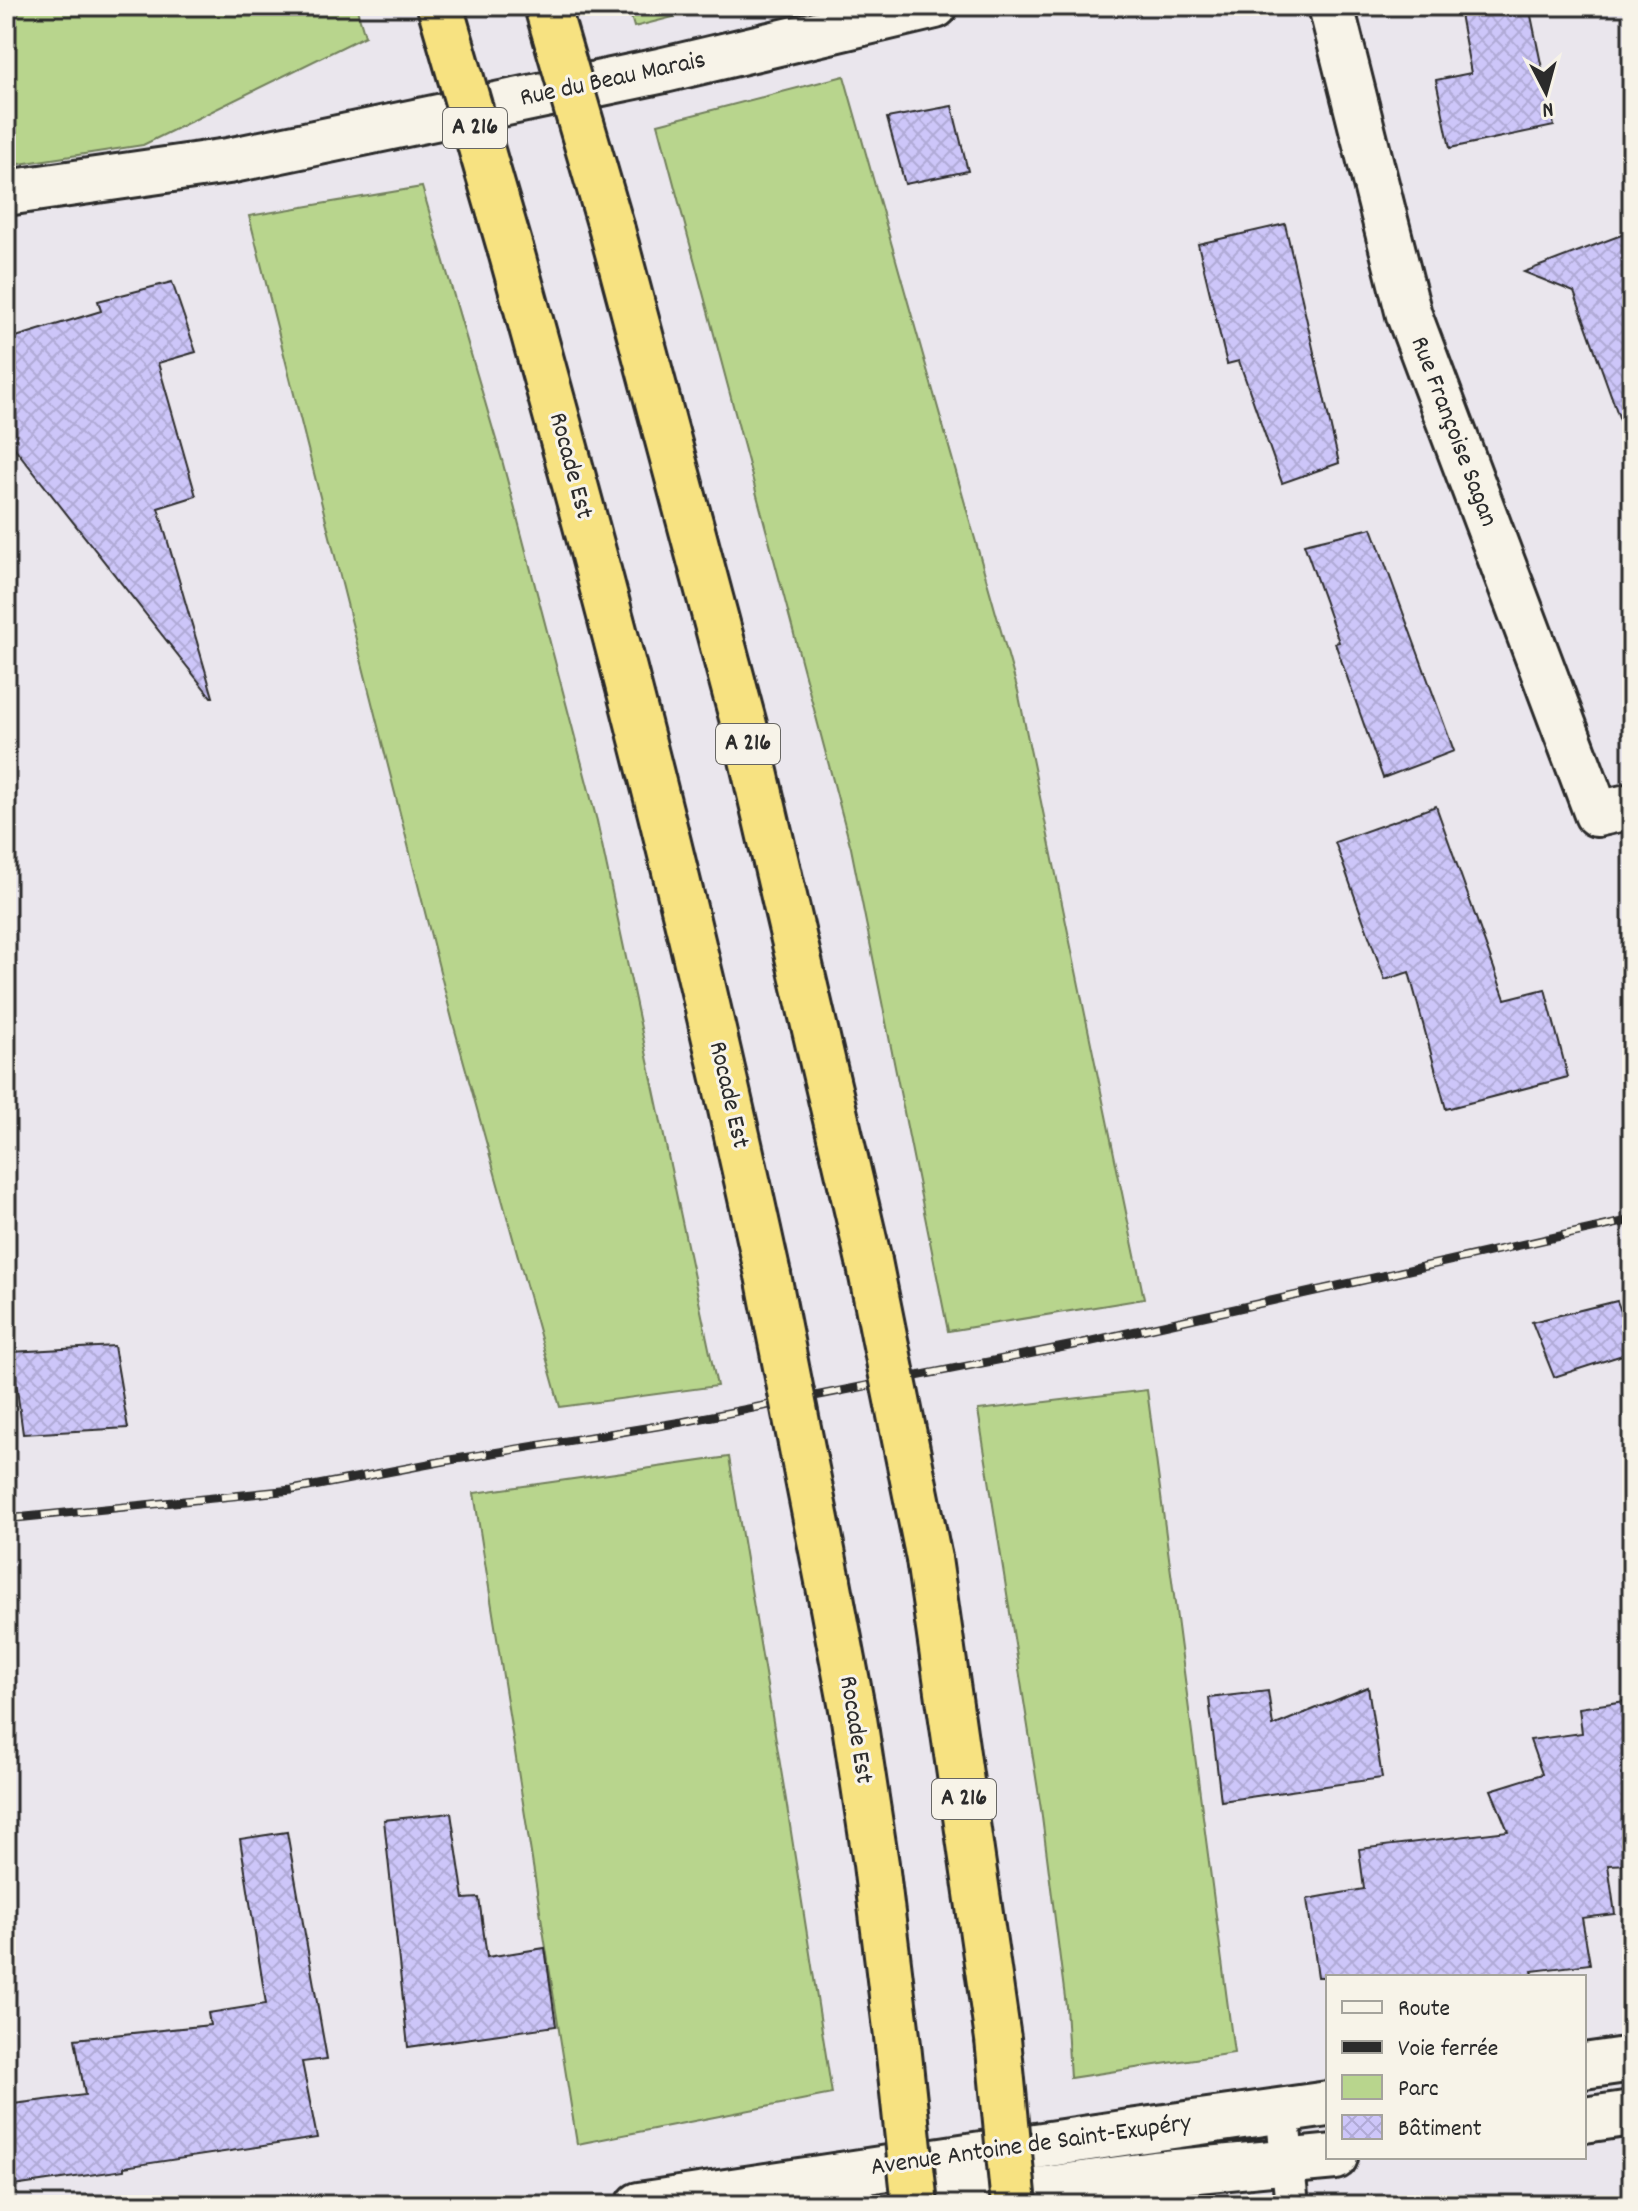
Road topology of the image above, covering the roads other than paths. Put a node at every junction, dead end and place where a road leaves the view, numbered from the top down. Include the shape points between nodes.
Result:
1 (440, 6) edge
2 (547, 6) edge
3 (935, 6) edge
4 (1331, 6) edge
5 (6, 193) edge
6 (1632, 806) edge
7 (1632, 2059) edge
8 (1586, 2066) edge
9 (1326, 2104) edge
10 (1282, 2110) junction
11 (1632, 2113) edge
12 (1586, 2120) edge
13 (1326, 2158) edge
14 (1287, 2161) junction
15 (639, 2205) edge
16 (915, 2205) edge
17 (932, 2205) edge
18 (1014, 2205) edge
19 (1292, 2205) edge

1 - 16 highway, Rocade Est / A 216, bridge via 581,503 673,863 768,1275 854,1719
2 - 18 highway, A 216, bridge via 744,725 869,1261 929,1559 998,2039
3 - 5 street, Rue du Beau Marais via 664,70 242,158
4 - 6 street, Rue Françoise Sagan via 1409,315 1519,608 1597,814
7 - 8 street
9 - 10 street, Avenue Antoine de Saint-Exupéry
10 - 14 lane
10 - 15 street, Avenue Antoine de Saint-Exupéry
11 - 12 street
13 - 14 street, Avenue Antoine de Saint-Exupéry
14 - 17 street, Avenue Antoine de Saint-Exupéry
14 - 19 lane

